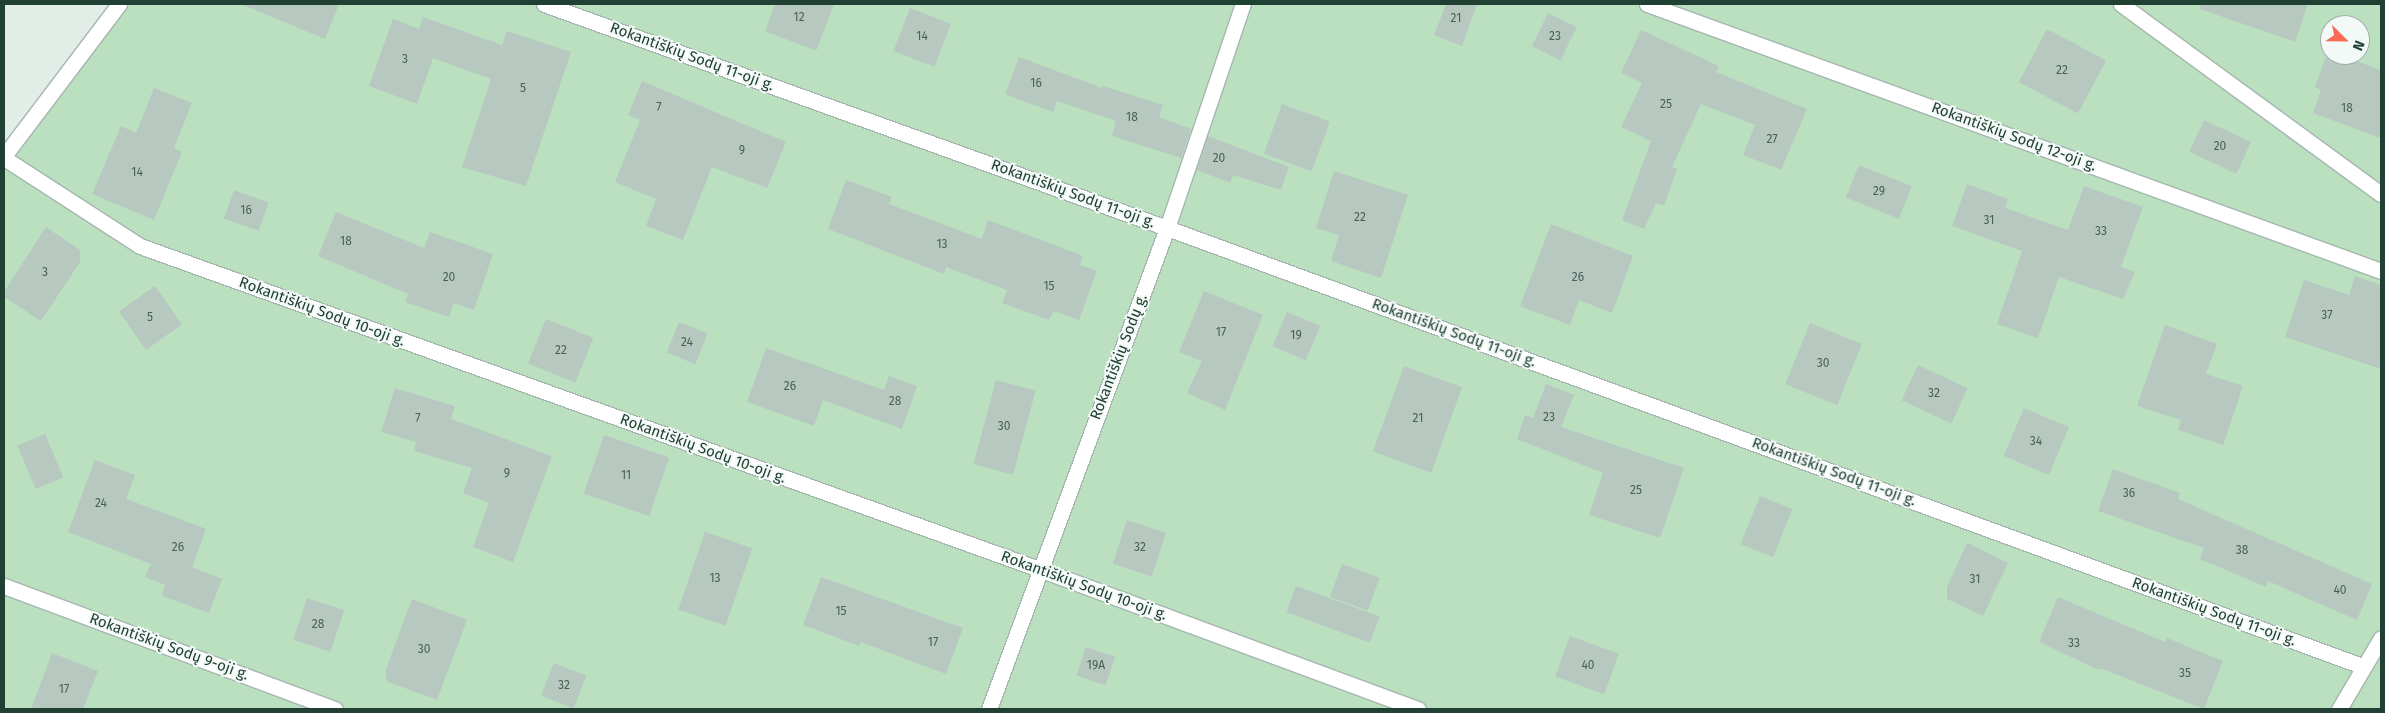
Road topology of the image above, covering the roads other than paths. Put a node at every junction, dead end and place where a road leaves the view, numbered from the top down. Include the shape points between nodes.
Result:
1 (119, 4) edge
2 (544, 4) edge
3 (1243, 4) edge
4 (1647, 4) edge
5 (2121, 4) edge
6 (4, 157) edge
7 (2381, 194) edge
8 (1167, 228) junction
9 (2381, 271) edge
10 (1039, 569) junction
11 (4, 586) edge
12 (2381, 638) edge
13 (2362, 666) junction
14 (335, 709) edge
15 (989, 709) edge
16 (1418, 709) edge
17 (2338, 709) edge

1 - 6 street, Rokantiškių Sodų 10-oji g.
2 - 8 street, Rokantiškių Sodų 11-oji g.
3 - 8 street, Rokantiškių Sodų g.
4 - 9 street, Rokantiškių Sodų 12-oji g.
5 - 7 street
6 - 10 street, Rokantiškių Sodų 10-oji g. via 140,246
8 - 10 street, Rokantiškių Sodų g.
8 - 13 street, Rokantiškių Sodų 11-oji g.
10 - 15 street, Rokantiškių Sodų g.
10 - 16 street, Rokantiškių Sodų 10-oji g.
11 - 14 street, Rokantiškių Sodų 9-oji g.
12 - 13 street
13 - 17 street

